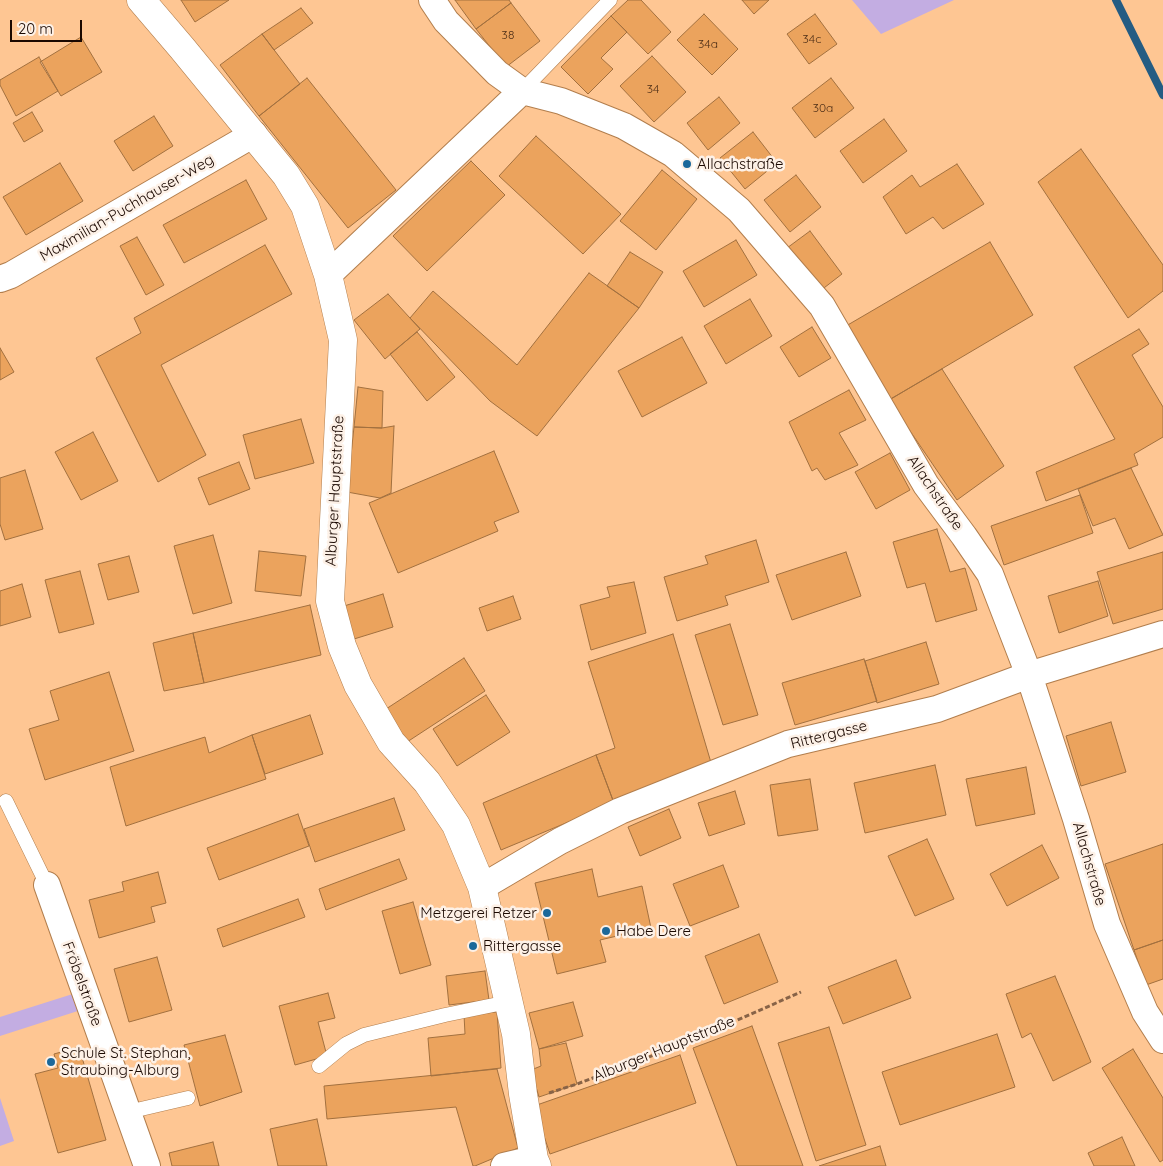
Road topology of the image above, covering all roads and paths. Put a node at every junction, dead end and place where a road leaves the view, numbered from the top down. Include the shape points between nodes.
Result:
1 (141, 0) edge
2 (432, 0) edge
3 (610, 0) edge
4 (522, 90) junction
5 (254, 134) junction
6 (328, 275) junction
7 (0, 279) edge
8 (1163, 634) edge
9 (1029, 675) junction
10 (6, 801) dead end
11 (47, 885) joint
12 (482, 887) junction
13 (802, 992) dead end
14 (508, 1002) junction
15 (1163, 1040) edge
16 (319, 1066) dead end
17 (188, 1098) dead end
18 (524, 1101) junction
19 (128, 1112) junction
20 (535, 1162) edge
21 (147, 1166) edge
22 (504, 1166) edge

1 - 5 street, Alburger Hauptstraße
2 - 4 street, Allachstraße via 446,21 491,67
3 - 4 lane
4 - 6 street
4 - 9 street, Allachstraße via 624,126 673,154 739,210 822,306 926,485 990,574
5 - 6 street, Alburger Hauptstraße via 305,206
5 - 7 street, Maximilian-Puchhauser-Weg
6 - 12 street, Alburger Hauptstraße via 343,340 330,601 342,646 358,685 391,742 427,782 456,826
8 - 9 street, Rittergasse
9 - 12 street, Rittergasse via 937,709 788,744 620,811 560,841
9 - 15 street, Allachstraße via 1107,924 1145,1012
10 - 11 lane
11 - 19 street, Fröbelstraße
12 - 14 street, Alburger Hauptstraße
13 - 18 path, Alburger Hauptstraße via 683,1044
14 - 16 lane via 364,1035 346,1044
14 - 18 street, Alburger Hauptstraße via 516,1034
17 - 19 lane
18 - 20 street, Alburger Hauptstraße
19 - 21 street, Fröbelstraße
20 - 22 street

